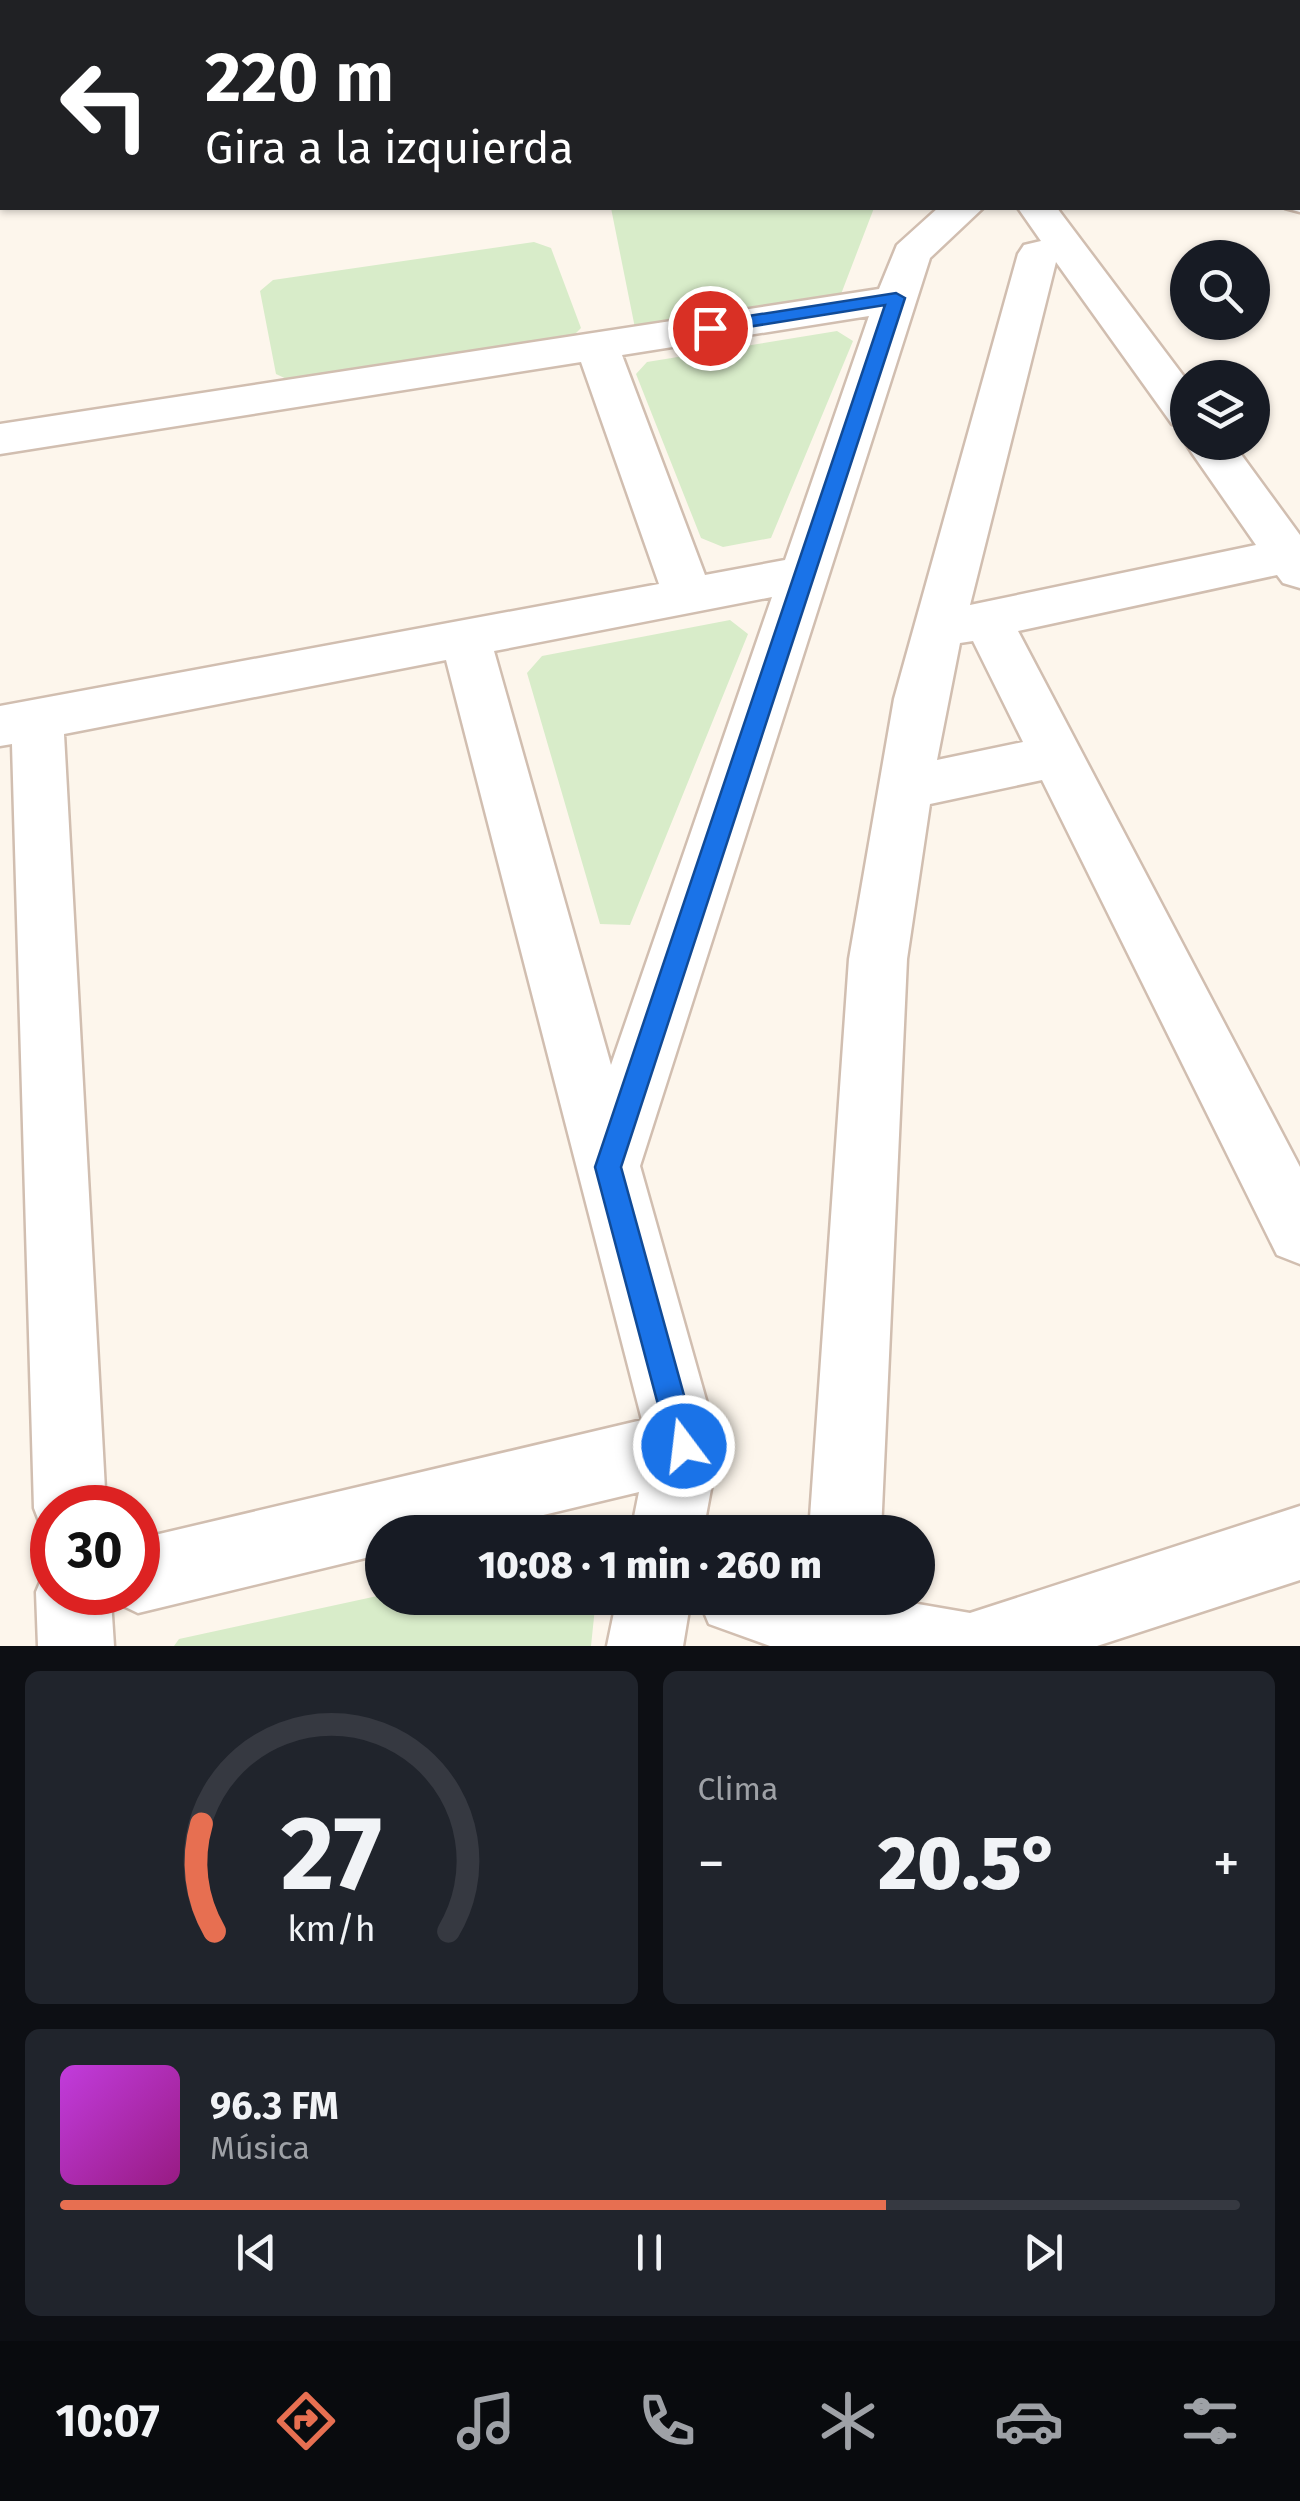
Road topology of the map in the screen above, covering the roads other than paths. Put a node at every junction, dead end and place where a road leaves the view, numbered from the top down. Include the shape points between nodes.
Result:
1 (960, 210) edge
2 (1052, 227) edge
3 (896, 298) junction
4 (597, 345) junction
5 (1170, 389) edge
6 (0, 438) edge
7 (1221, 460) edge
8 (1296, 560) edge
9 (805, 574) junction
10 (688, 596) junction
11 (963, 624) junction
12 (465, 638) junction
13 (18, 722) edge
14 (1057, 756) junction
15 (906, 788) junction
16 (608, 1167) junction
17 (1300, 1233) edge
18 (684, 1446) junction
19 (68, 1485) edge
20 (670, 1515) edge
21 (846, 1515) edge
22 (1300, 1543) edge
23 (160, 1571) edge
24 (75, 1615) edge
25 (651, 1615) edge
26 (803, 1615) edge
27 (839, 1624) edge
28 (76, 1646) edge
29 (645, 1646) edge
30 (958, 1646) edge
31 (981, 1646) edge

1 - 3 street via 911,254
2 - 5 street
2 - 11 street via 1038,254
3 - 4 street
3 - 9 street
4 - 6 street
4 - 10 street
7 - 8 street
8 - 11 street
9 - 10 street
9 - 16 street
10 - 12 street
11 - 14 street
11 - 15 street via 920,699
12 - 13 street
12 - 16 street
13 - 19 street
14 - 15 street
14 - 17 street
15 - 21 street via 878,958
16 - 18 street
18 - 20 street
18 - 23 street
22 - 31 street
24 - 28 street
25 - 29 street
26 - 27 street
27 - 30 street

